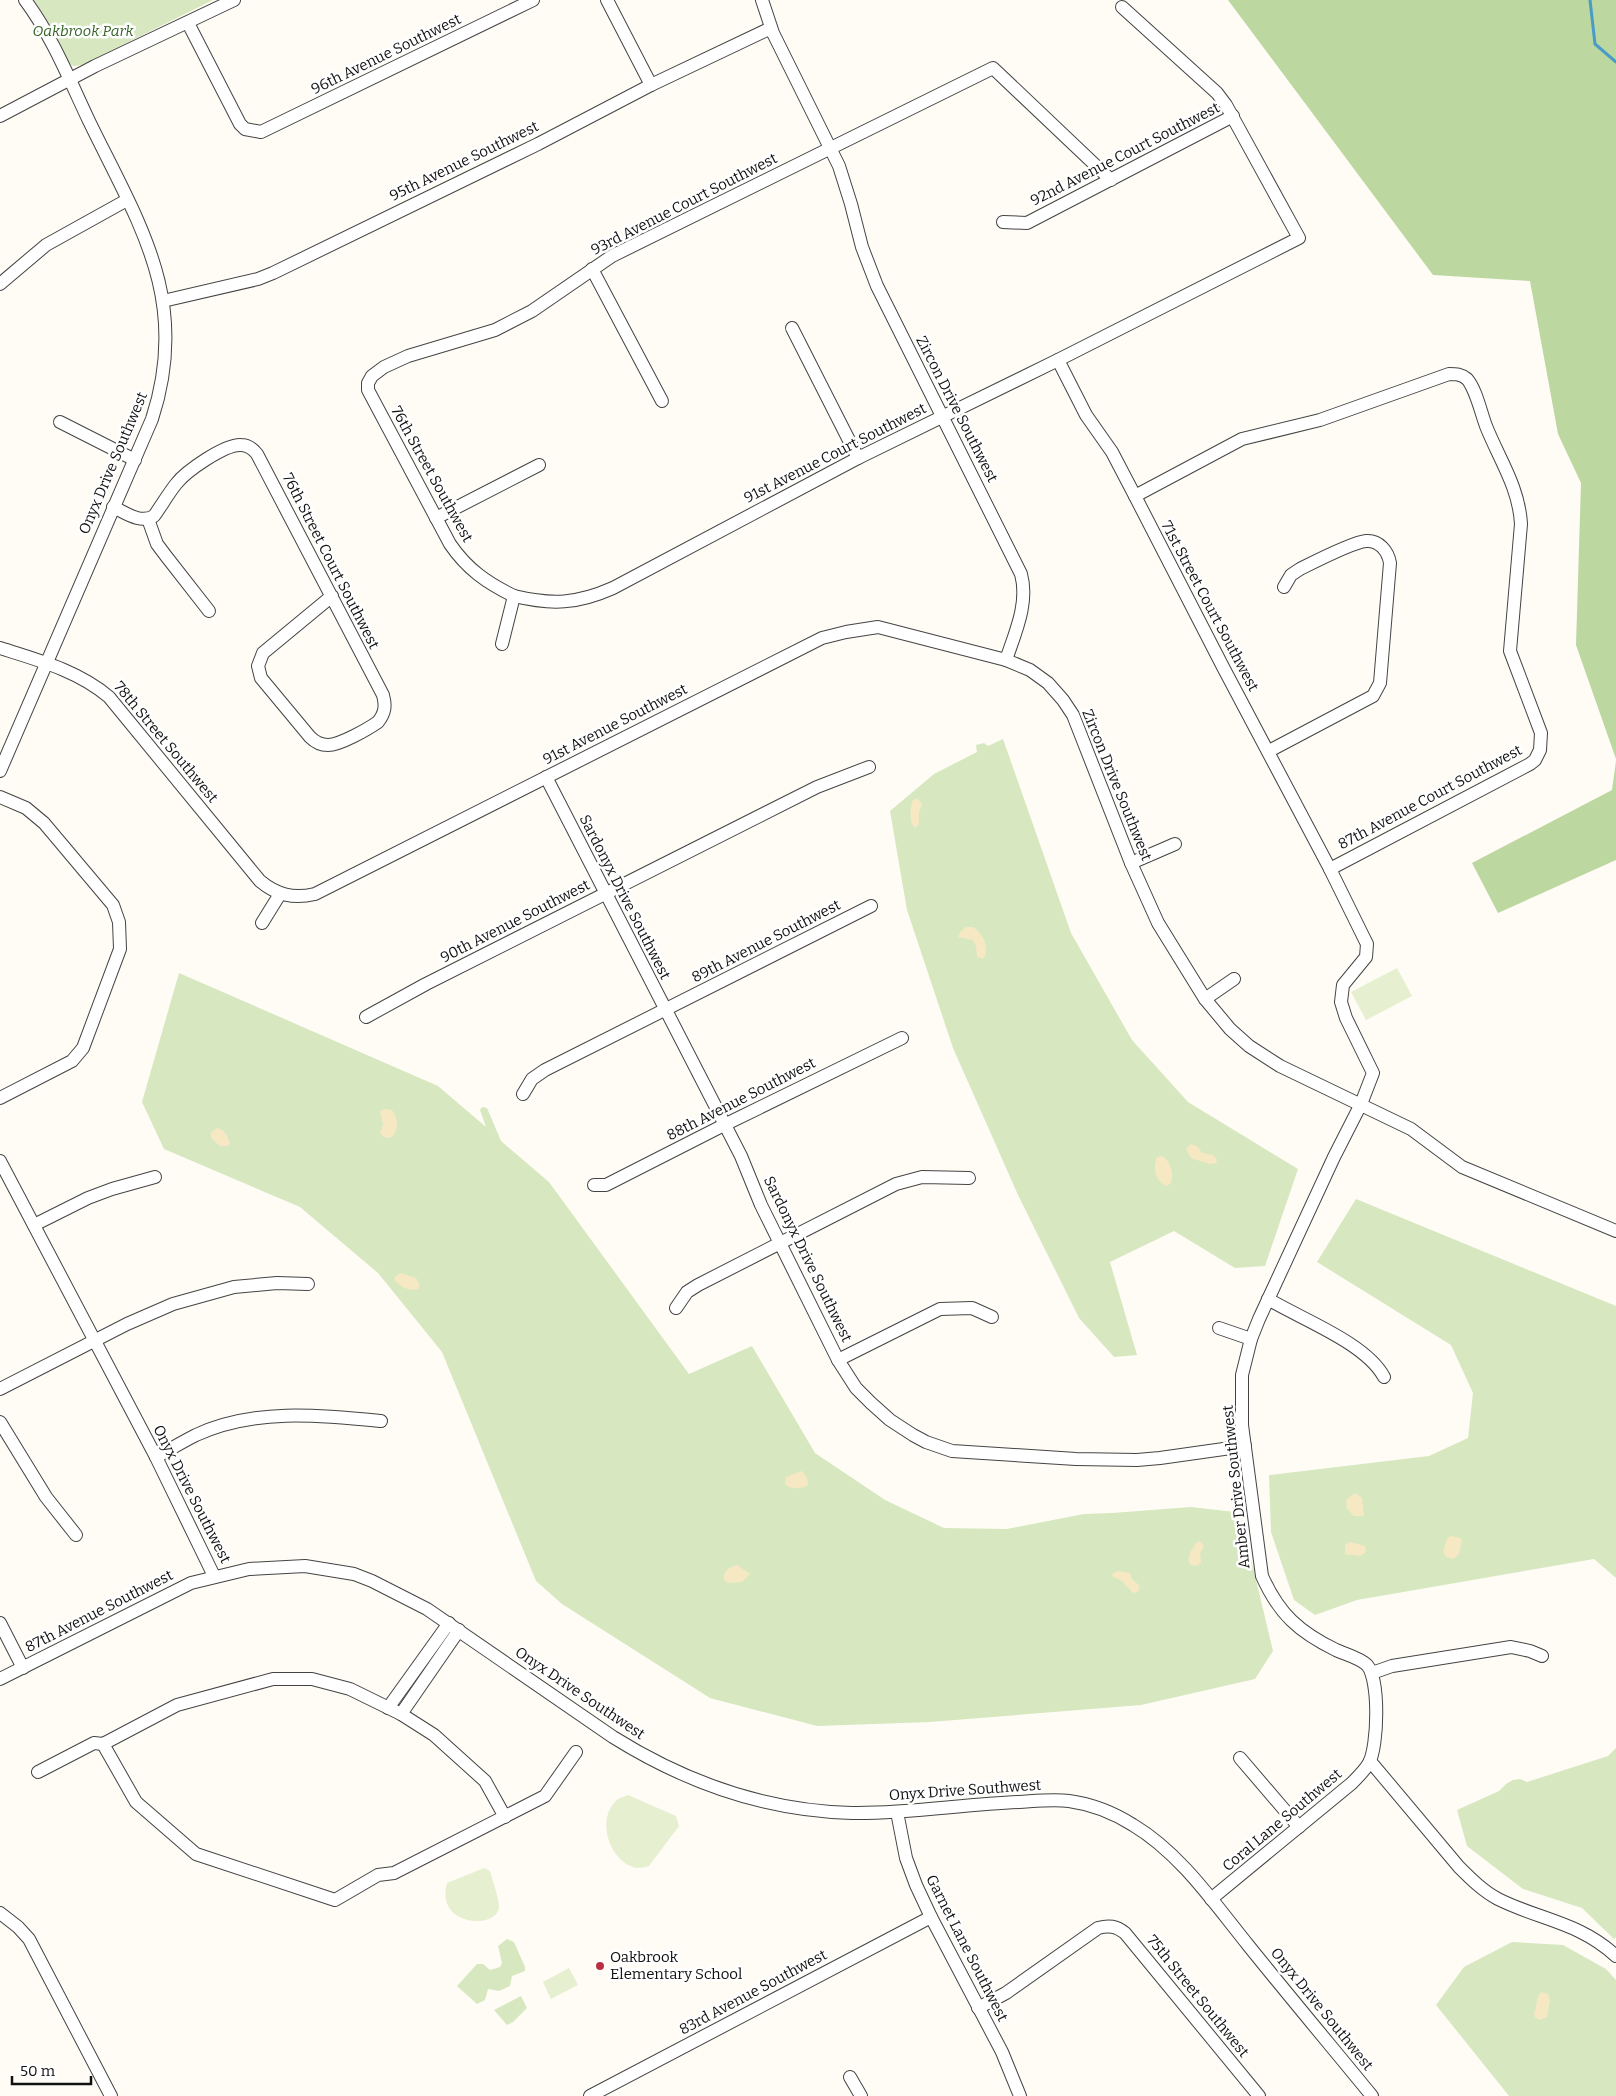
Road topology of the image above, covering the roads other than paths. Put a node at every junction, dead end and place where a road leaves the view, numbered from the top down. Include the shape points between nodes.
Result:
1 (25, 0) edge
2 (234, 0) edge
3 (533, 0) edge
4 (607, 0) edge
5 (762, 0) edge
6 (1122, 7) dead end
7 (188, 23) junction
8 (771, 28) junction
9 (70, 80) junction
10 (651, 85) junction
11 (0, 116) edge
12 (1233, 116) junction
13 (830, 147) junction
14 (1111, 180) junction
15 (127, 200) junction
16 (1003, 222) dead end
17 (592, 270) junction
18 (0, 284) edge
19 (164, 301) junction
20 (792, 328) dead end
21 (1058, 360) junction
22 (368, 383) joint
23 (662, 401) dead end
24 (943, 416) junction
25 (60, 422) dead end
26 (858, 458) junction
27 (135, 460) junction
28 (539, 465) dead end
29 (1135, 496) junction
30 (113, 507) junction
31 (436, 518) junction
32 (148, 519) junction
33 (1284, 587) dead end
34 (332, 596) junction
35 (514, 596) junction
36 (209, 611) dead end
37 (502, 644) dead end
38 (0, 648) edge
39 (1006, 660) junction
40 (45, 663) junction
41 (1269, 751) junction
42 (869, 767) dead end
43 (0, 771) edge
44 (546, 777) junction
45 (0, 797) edge
46 (1175, 844) dead end
47 (1131, 863) junction
48 (1330, 869) junction
49 (280, 894) junction
50 (606, 894) junction
51 (871, 906) dead end
52 (262, 923) dead end
53 (1234, 980) dead end
54 (1205, 999) junction
55 (665, 1010) junction
56 (366, 1017) dead end
57 (902, 1038) dead end
58 (523, 1094) dead end
59 (0, 1098) edge
60 (1361, 1104) junction
61 (724, 1125) junction
62 (0, 1160) edge
63 (155, 1177) dead end
64 (970, 1178) dead end
65 (594, 1185) dead end
66 (34, 1225) junction
67 (1616, 1231) edge
68 (780, 1244) junction
69 (308, 1284) dead end
70 (1268, 1299) junction
71 (676, 1308) dead end
72 (992, 1317) dead end
73 (1219, 1328) dead end
74 (1251, 1339) junction
75 (95, 1342) junction
76 (838, 1360) junction
77 (1384, 1377) dead end
78 (0, 1389) edge
79 (0, 1422) edge
80 (381, 1422) dead end
81 (1245, 1446) junction
82 (156, 1458) junction
83 (76, 1534) dead end
84 (214, 1576) junction
85 (0, 1623) edge
86 (454, 1626) junction
87 (1542, 1656) dead end
88 (23, 1668) junction
89 (1372, 1673) junction
90 (0, 1679) edge
91 (388, 1708) junction
92 (401, 1714) junction
93 (103, 1744) junction
94 (576, 1752) dead end
95 (1240, 1758) dead end
96 (1370, 1761) junction
97 (38, 1772) dead end
98 (898, 1812) junction
99 (505, 1817) junction
100 (1298, 1827) junction
101 (1211, 1899) junction
102 (0, 1913) edge
103 (931, 1917) junction
104 (1616, 1956) edge
105 (978, 2008) junction
106 (850, 2077) dead end
107 (111, 2096) edge
108 (590, 2096) edge
109 (861, 2096) edge
110 (1020, 2096) edge
111 (1259, 2096) edge
112 (1372, 2096) edge

1 - 9 street, Onyx Drive Southwest
2 - 7 street
3 - 7 street, 96th Avenue Southwest via 261,132 245,129 237,119
4 - 10 street
5 - 8 street, Zircon Drive Southwest
6 - 12 street via 1217,93
7 - 9 street
8 - 10 street, 95th Avenue Southwest
8 - 13 street, Zircon Drive Southwest
9 - 11 street
9 - 15 street, Onyx Drive Southwest
10 - 19 street, 95th Avenue Southwest via 538,144 258,279
12 - 14 street, 92nd Avenue Court Southwest
12 - 21 street, 91st Avenue Court Southwest via 1299,238
13 - 14 street, 93rd Avenue Court Southwest via 993,68
13 - 17 street, 93rd Avenue Court Southwest via 621,252
13 - 24 street, Zircon Drive Southwest via 852,204 862,247 877,286
14 - 16 street, 92nd Avenue Court Southwest via 1027,223
15 - 18 street via 59,236
15 - 19 street, Onyx Drive Southwest via 148,243
17 - 22 street, 93rd Avenue Court Southwest via 512,322 408,356 377,371
17 - 23 street
19 - 27 street, Onyx Drive Southwest via 166,354 161,389
20 - 26 street
21 - 24 street, 91st Avenue Court Southwest
21 - 29 street, 71st Street Court Southwest via 1086,415 1112,452
22 - 31 street, 76th Street Southwest via 368,390
24 - 26 street, 91st Avenue Court Southwest
24 - 39 street, Zircon Drive Southwest via 1023,583 1023,605
25 - 27 street
26 - 35 street, 91st Avenue Court Southwest via 594,596 555,602
27 - 30 street, Onyx Drive Southwest
28 - 31 street
29 - 41 street, 71st Street Court Southwest
29 - 48 street, 87th Avenue Court Southwest via 1242,439 1320,420 1436,378 1457,374 1469,382 1486,428 1510,476 1518,506 1521,524 1510,651 1541,734 1540,750 1530,764
30 - 32 street via 136,518
30 - 40 street, Onyx Drive Southwest
31 - 35 street, 76th Street Southwest via 450,544 470,569
32 - 34 street, 76th Street Court Southwest via 154,516 176,484 196,466 234,446 252,448
32 - 36 street via 157,544
33 - 41 street via 1290,575 1300,569 1365,541 1379,544 1386,550 1390,563 1380,683 1376,691
34 - 34 street, 76th Street Court Southwest via 264,653 258,669 261,678 310,737 326,745 335,744 378,722 383,716 385,701
35 - 37 street
38 - 40 street, 78th Street Southwest
39 - 44 street, 91st Avenue Southwest via 878,627 834,634 811,642
39 - 47 street, Zircon Drive Southwest via 1030,670 1048,683 1073,716
40 - 43 street, Onyx Drive Southwest
40 - 49 street, 78th Street Southwest via 85,679 110,697 260,881
41 - 48 street, 71st Street Court Southwest
42 - 50 street, 90th Avenue Southwest via 817,787
44 - 49 street, 91st Avenue Southwest via 315,894 303,897
44 - 50 street, Sardonyx Drive Southwest
45 - 59 street via 26,808 44,823 112,905 121,931 120,949 78,1055
46 - 47 street
47 - 54 street, Zircon Drive Southwest via 1158,923
48 - 60 street, Amber Drive Southwest via 1367,944 1365,960 1343,985 1341,1002 1349,1025 1373,1069
49 - 52 street
50 - 55 street, Sardonyx Drive Southwest
50 - 56 street, 90th Avenue Southwest
51 - 55 street, 89th Avenue Southwest
53 - 54 street
54 - 60 street, Zircon Drive Southwest via 1249,1046 1280,1066
55 - 58 street, 89th Avenue Southwest via 545,1070 532,1079
55 - 61 street, Sardonyx Drive Southwest
57 - 61 street, 88th Avenue Southwest
60 - 67 street, Zircon Drive Southwest via 1411,1129 1462,1167
60 - 70 street, Amber Drive Southwest
61 - 65 street, 88th Avenue Southwest via 606,1185
61 - 68 street, Sardonyx Drive Southwest
62 - 66 street, Onyx Drive Southwest
63 - 66 street via 88,1198
64 - 68 street via 922,1177 905,1181
66 - 75 street, Onyx Drive Southwest
68 - 71 street via 698,1285 687,1292
68 - 76 street, Sardonyx Drive Southwest
69 - 75 street via 256,1284 215,1291 156,1310
70 - 74 street, Amber Drive Southwest
70 - 77 street via 1350,1344
72 - 76 street via 972,1308 940,1310
73 - 74 street
74 - 81 street, Amber Drive Southwest via 1242,1376
75 - 78 street
75 - 82 street, Onyx Drive Southwest
76 - 81 street, Sardonyx Drive Southwest via 856,1388 890,1420 926,1442 952,1451 1136,1460
79 - 83 street via 41,1489
80 - 82 street via 324,1416 254,1418 197,1435
81 - 89 street, Amber Drive Southwest via 1262,1576 1272,1597 1298,1629 1366,1664
82 - 84 street, Onyx Drive Southwest
84 - 86 street, Onyx Drive Southwest via 269,1567 305,1566 354,1574 427,1609
84 - 88 street, 87th Avenue Southwest via 191,1582
85 - 88 street
86 - 91 street
86 - 92 street
86 - 98 street, Onyx Drive Southwest via 613,1738 695,1780 734,1794 810,1811
87 - 89 street via 1511,1648 1392,1666
88 - 90 street, 87th Avenue Southwest
89 - 96 street via 1375,1730
91 - 92 street
91 - 93 street via 350,1689 312,1678 273,1679 177,1705
92 - 99 street via 434,1735 485,1780
93 - 97 street via 94,1743
93 - 99 street via 136,1802 196,1854 335,1900 378,1876 394,1873
94 - 99 street via 545,1796
95 - 100 street
96 - 100 street, Coral Lane Southwest via 1352,1783
96 - 104 street via 1475,1883 1496,1898 1583,1932
98 - 101 street, Onyx Drive Southwest via 1013,1802 1067,1801 1082,1804 1115,1815 1146,1834 1179,1863
98 - 103 street, Garnet Lane Southwest via 906,1858
100 - 101 street, Coral Lane Southwest
101 - 112 street, Onyx Drive Southwest
102 - 107 street via 29,1939
103 - 105 street, Garnet Lane Southwest
103 - 108 street, 83rd Avenue Southwest
105 - 110 street, Garnet Lane Southwest via 1002,2052
105 - 111 street, 75th Street Southwest via 1006,1993 1091,1932 1106,1926 1118,1928
106 - 109 street

